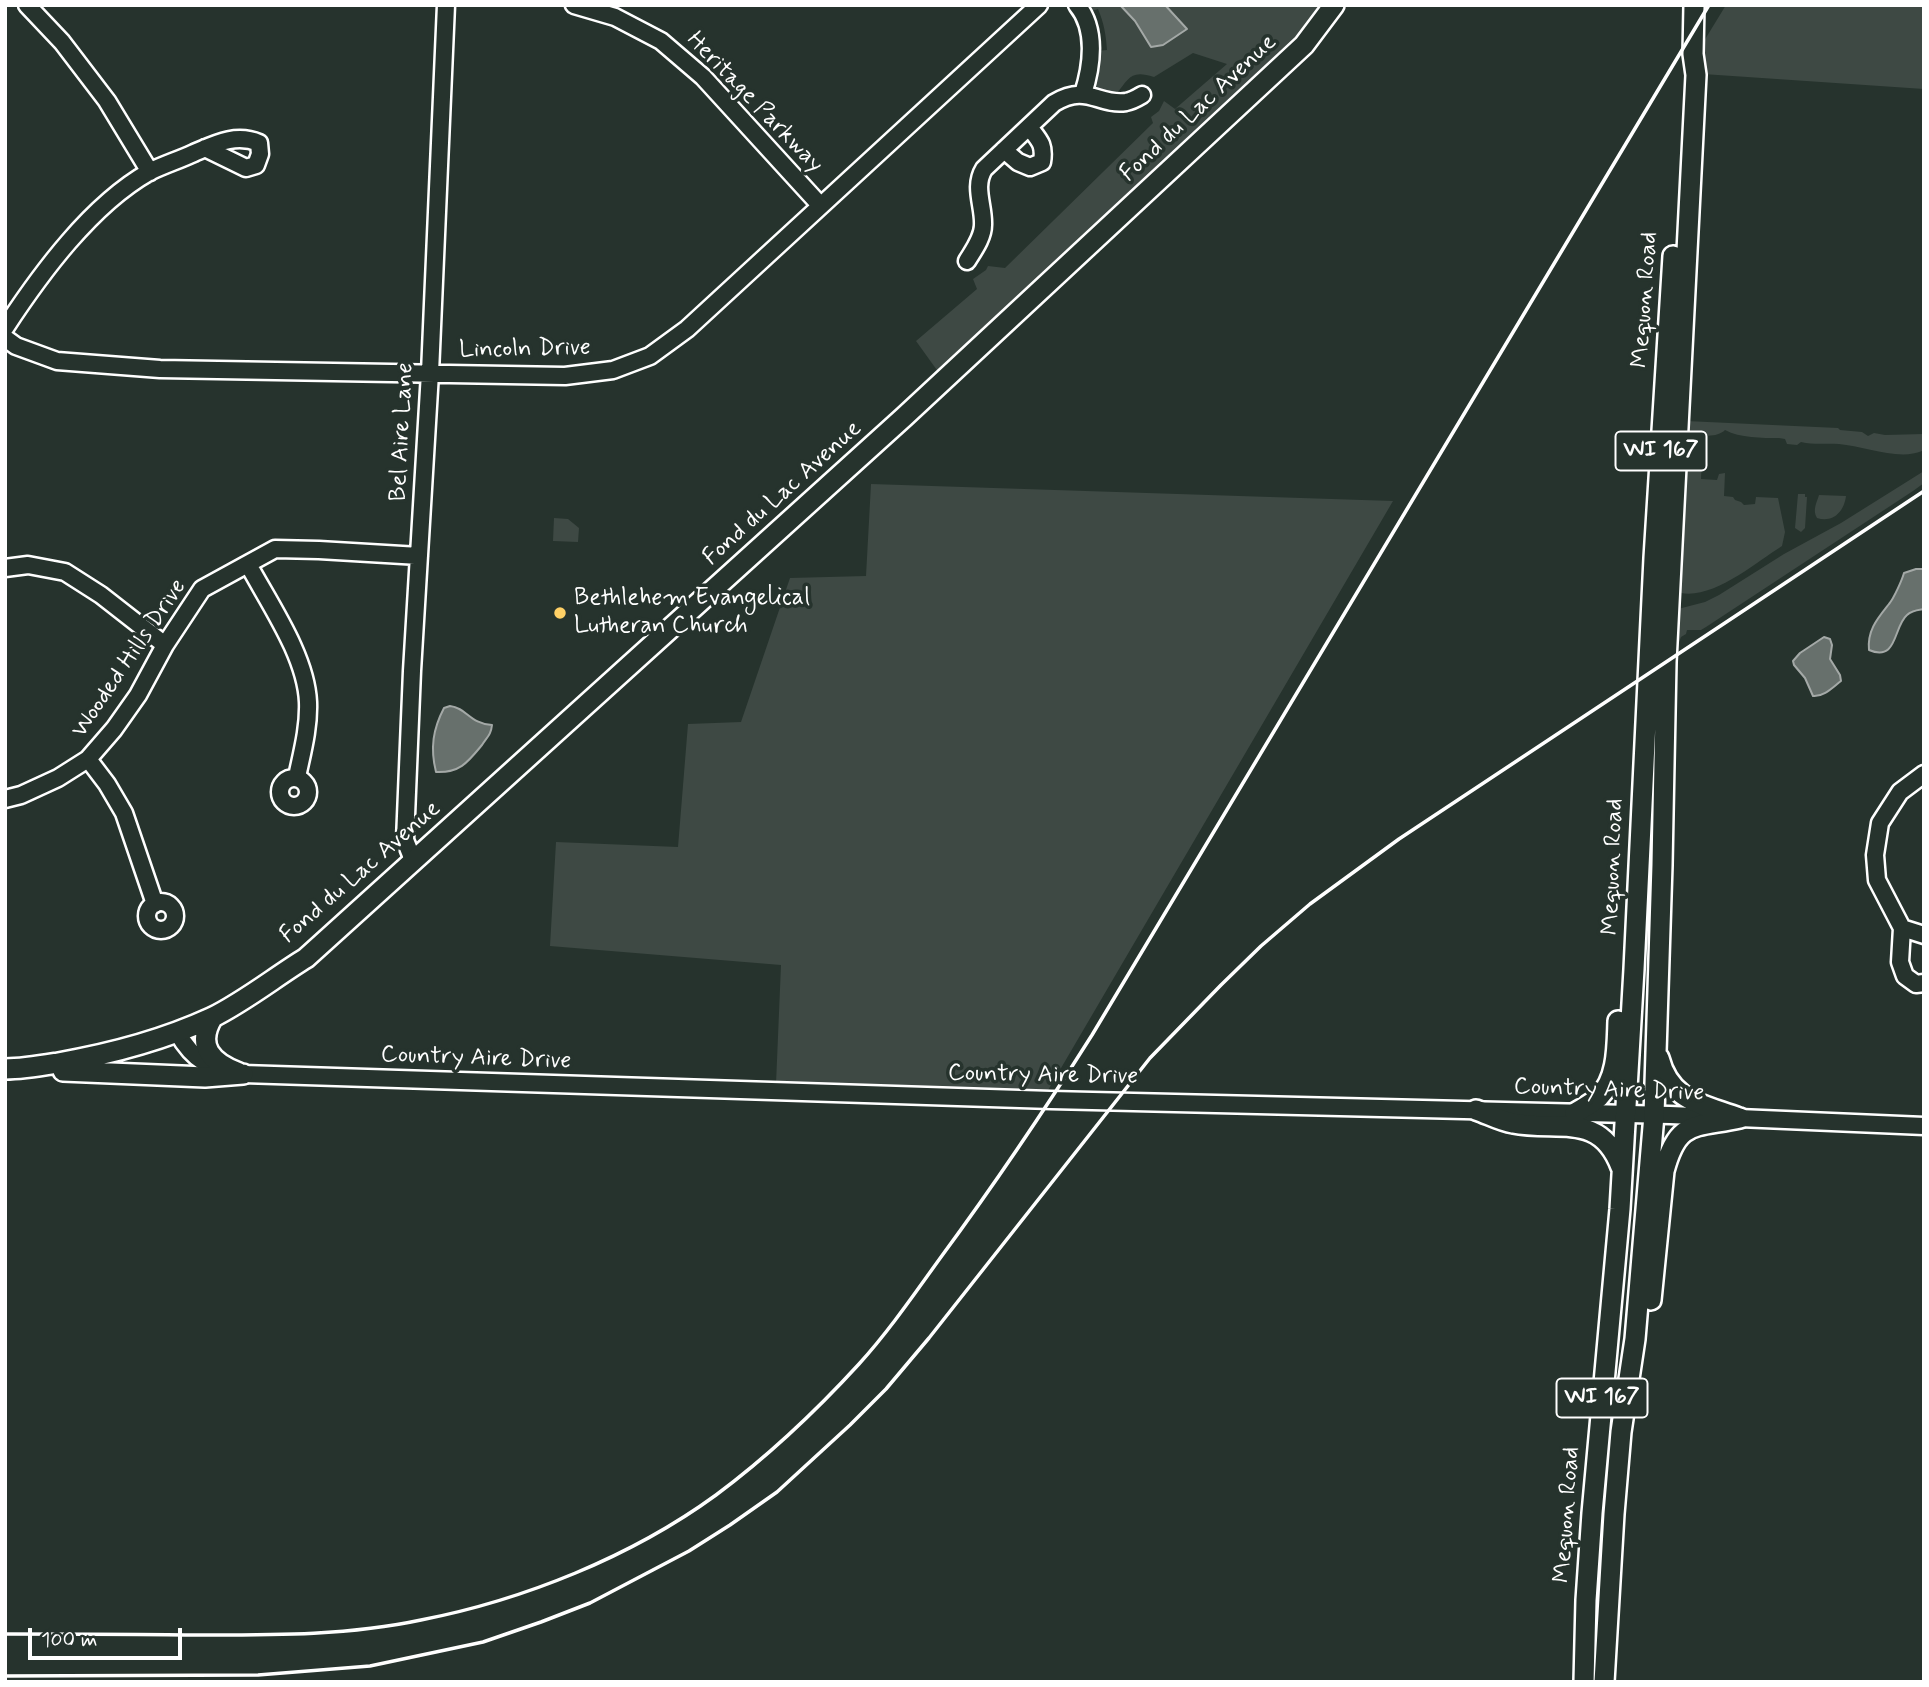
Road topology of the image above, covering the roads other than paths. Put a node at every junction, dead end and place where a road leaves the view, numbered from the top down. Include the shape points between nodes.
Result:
1 (27, 5) edge
2 (446, 5) edge
3 (574, 5) edge
4 (1039, 5) edge
5 (1077, 5) edge
6 (1335, 5) edge
7 (1694, 5) edge
8 (1693, 54) junction
9 (1083, 94) junction
10 (1142, 95) dead end
11 (1029, 127) junction
12 (205, 148) dead end
13 (1004, 150) junction
14 (150, 172) junction
15 (820, 205) junction
16 (967, 261) dead end
17 (5, 328) edge
18 (9, 348) edge
19 (430, 373) junction
20 (419, 556) junction
21 (248, 564) junction
22 (5, 568) edge
23 (165, 645) junction
24 (88, 759) junction
25 (1924, 774) edge
26 (297, 778) dead end
27 (5, 799) edge
28 (1641, 809) junction
29 (1639, 849) junction
30 (413, 860) junction
31 (155, 904) dead end
32 (1902, 928) junction
33 (1924, 935) edge
34 (1924, 983) edge
35 (213, 1017) junction
36 (177, 1032) junction
37 (1656, 1046) junction
38 (13, 1069) edge
39 (243, 1074) junction
40 (1476, 1110) junction
41 (1575, 1113) junction
42 (1626, 1114) junction
43 (1654, 1115) junction
44 (1740, 1118) junction
45 (1924, 1126) edge
46 (1622, 1170) junction
47 (1630, 1376) junction
48 (1622, 1423) junction
49 (1584, 1682) edge
50 (1604, 1682) edge

1 - 14 street via 107,101
2 - 19 street, Bel Aire Lane
3 - 15 street, Heritage Parkway via 615,18 661,41 703,77
4 - 15 street, Lincoln Drive
5 - 9 street via 1091,39
6 - 30 main road, Fond du Lac Avenue via 1304,45 934,390
7 - 8 main road, Mequon Road / WI 167
8 - 28 main road, Mequon Road / WI 167 via 1687,75 1674,247
8 - 37 main road, Mequon Road / WI 167 via 1696,75 1666,662
9 - 10 street via 1125,102
9 - 11 street via 1054,103
11 - 13 street
11 - 13 street via 1044,150 1042,162 1030,167
12 - 14 street
13 - 16 street via 981,175 984,224
14 - 17 street via 116,195 67,244
15 - 19 street, Lincoln Drive via 687,329 650,356 613,370 565,376
18 - 19 street, Lincoln Drive via 57,361 160,369
19 - 20 street, Bel Aire Lane
20 - 21 street, Wooded Hills Drive via 275,550
20 - 30 street, Bel Aire Lane via 405,840
21 - 23 street, Wooded Hills Drive via 202,589
21 - 26 street via 300,660 308,701
22 - 23 street via 28,565 65,572
23 - 24 street, Wooded Hills Drive via 138,695
24 - 27 street, Wooded Hills Drive via 58,778
24 - 31 street via 124,813
25 - 32 street via 1900,792 1880,822 1875,855 1877,880
28 - 29 main road, Mequon Road / WI 167
28 - 41 main road via 1632,833 1625,889 1611,1077 1597,1099
29 - 42 main road, Mequon Road / WI 167
29 - 43 main road via 1647,969 1642,1092 1644,1104
30 - 35 main road, Fond du Lac Avenue via 306,958
32 - 33 street
32 - 34 street via 1900,962 1905,976 1916,984
35 - 36 main road, Fond du Lac Avenue
35 - 39 main road via 206,1034 209,1054
36 - 38 main road, Fond du Lac Avenue via 86,1058
36 - 39 street, Country Aire Drive via 185,1047 205,1065
37 - 43 main road, Mequon Road / WI 167
37 - 44 main road via 1662,1070 1675,1090
38 - 39 main road via 205,1077
39 - 40 street, Country Aire Drive
40 - 41 street, Country Aire Drive
40 - 46 main road via 1512,1123 1582,1128 1597,1134 1612,1147
41 - 42 street, Country Aire Drive
42 - 43 street, Country Aire Drive
42 - 46 main road, Mequon Road / WI 167
42 - 47 main road via 1638,1139 1626,1340
43 - 44 street, Country Aire Drive
43 - 47 main road, Mequon Road / WI 167
44 - 45 street, Country Aire Drive
44 - 48 main road via 1684,1131 1669,1152 1646,1339 1634,1399
46 - 49 main road, Mequon Road / WI 167 via 1591,1513
47 - 48 main road, Mequon Road / WI 167
48 - 50 main road, Mequon Road / WI 167

